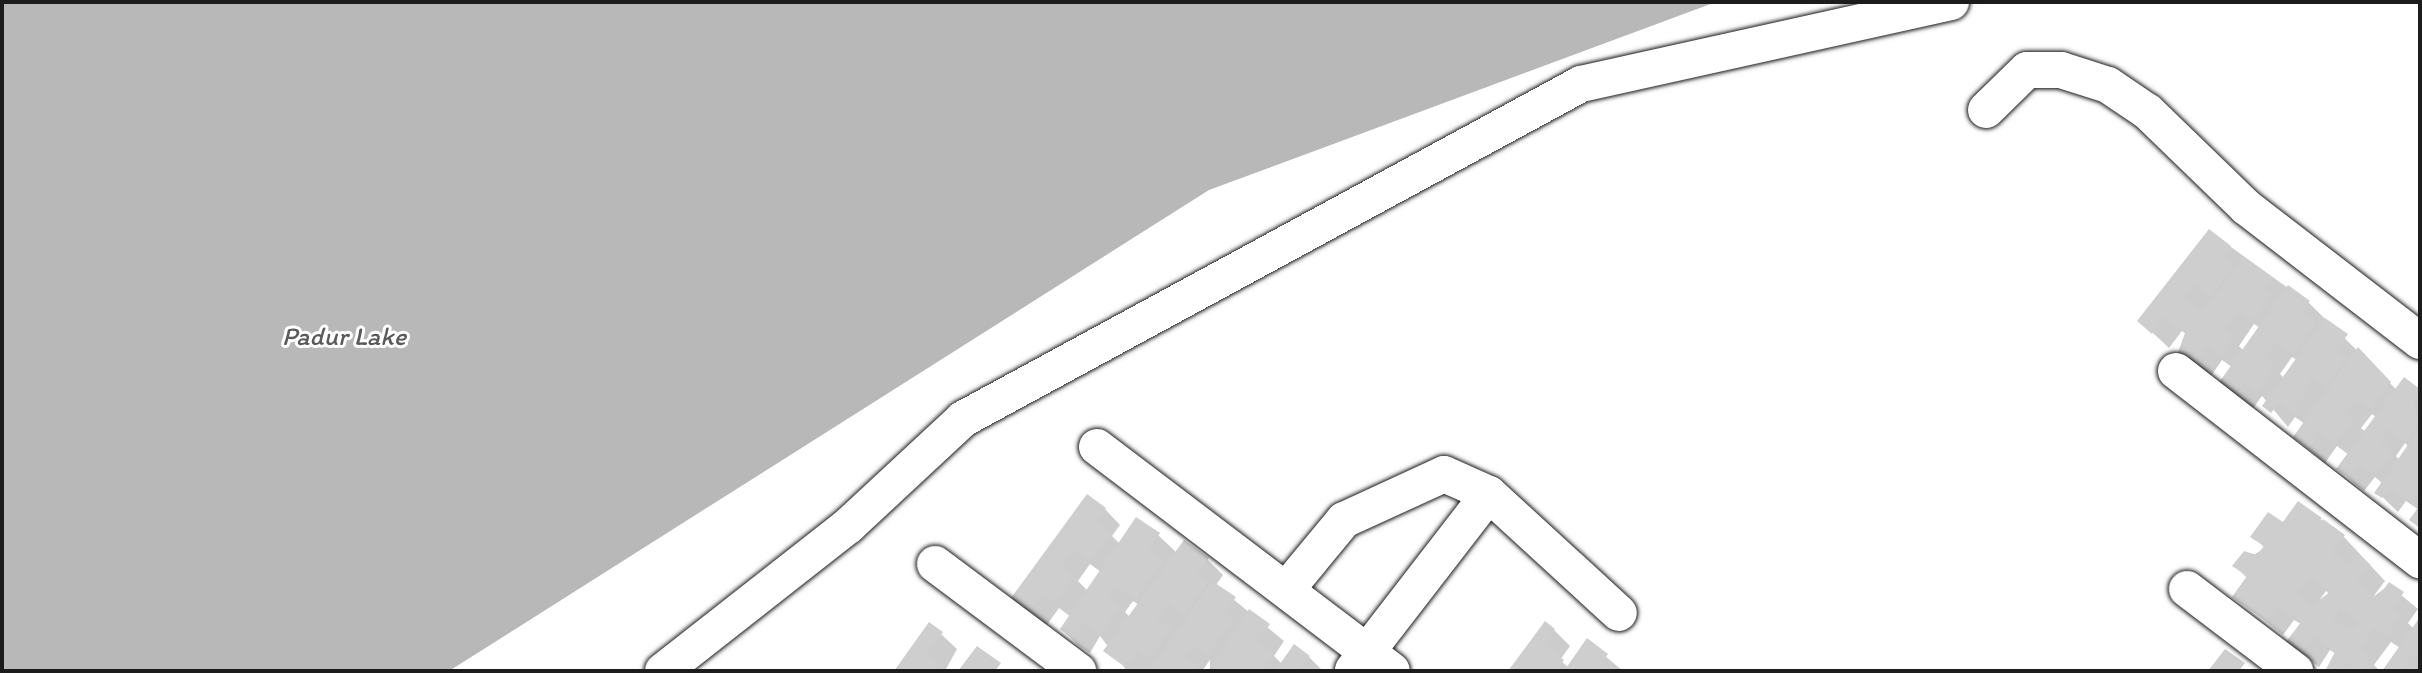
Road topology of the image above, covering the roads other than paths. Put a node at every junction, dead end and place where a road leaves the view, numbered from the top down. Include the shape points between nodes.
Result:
1 (1951, 2) edge
2 (1986, 110) dead end
3 (2420, 341) edge
4 (2176, 371) dead end
5 (1097, 447) dead end
6 (1489, 494) junction
7 (2420, 560) edge
8 (935, 564) dead end
9 (2187, 589) dead end
10 (1286, 590) junction
11 (1619, 613) dead end
12 (1371, 665) edge
13 (663, 671) edge
14 (1078, 671) edge
15 (2295, 671) edge

1 - 13 street via 1581,84 963,419 848,526
2 - 3 street via 2027,70 2061,70 2108,85 2148,112 2246,207
4 - 7 street
5 - 10 street
6 - 10 street via 1444,474 1373,502 1325,538
6 - 11 street
6 - 12 street
8 - 14 street
9 - 15 street
10 - 12 street

